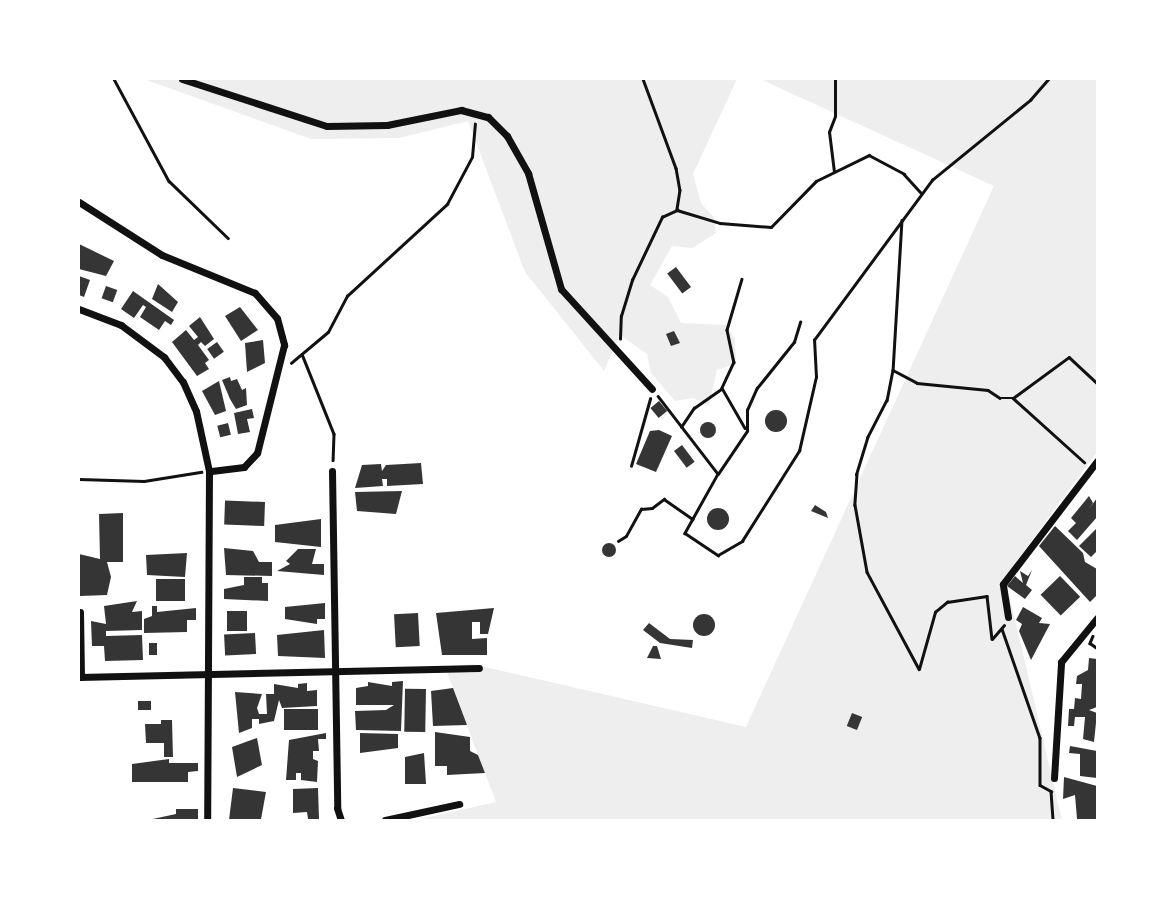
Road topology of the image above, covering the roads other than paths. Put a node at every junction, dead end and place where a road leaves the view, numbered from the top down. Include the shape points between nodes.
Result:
1 (182, 79) edge
2 (79, 202) edge
3 (79, 309) edge
4 (652, 388) road end
5 (1097, 461) edge
6 (209, 471) junction
7 (332, 471) road end
8 (80, 612) edge
9 (1008, 617) road end
10 (1097, 618) edge
11 (479, 668) dead end
12 (337, 671) junction
13 (207, 673) junction
14 (80, 677) edge
15 (1054, 778) road end
16 (459, 804) dead end
17 (207, 820) edge
18 (341, 820) edge
19 (385, 820) edge

1 - 4 street via 327,126 374,127 437,112 472,111 502,129 528,173 561,289
2 - 6 street via 162,255 261,299 281,330 284,345 279,373 253,459 244,467
3 - 6 street via 139,337 173,368 197,411
5 - 9 street via 1003,584
6 - 13 street
7 - 12 street
8 - 14 street
10 - 15 street via 1061,662
11 - 12 street
12 - 13 street
12 - 18 street via 337,808
13 - 14 street
13 - 17 street
16 - 19 street

